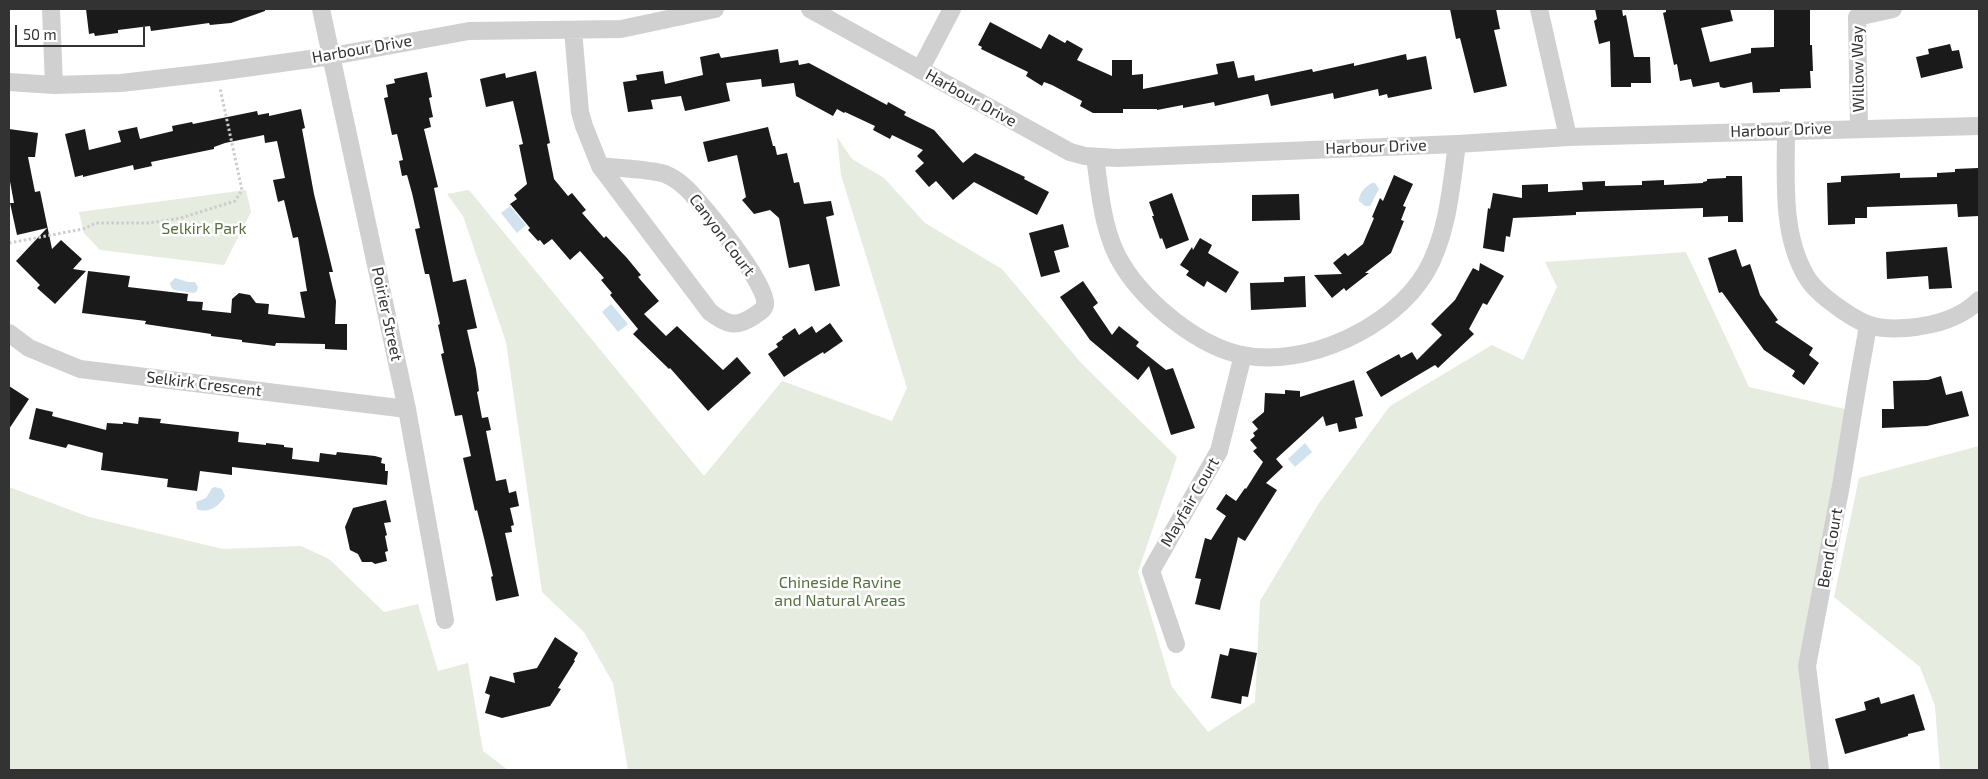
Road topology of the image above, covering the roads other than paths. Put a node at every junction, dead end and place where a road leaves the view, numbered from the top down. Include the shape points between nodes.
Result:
1 (51, 9) edge
2 (322, 9) edge
3 (715, 9) edge
4 (810, 9) edge
5 (952, 9) edge
6 (1539, 9) edge
7 (1893, 9) edge
8 (573, 30) junction
9 (332, 56) junction
10 (920, 70) junction
11 (9, 82) edge
12 (54, 85) junction
13 (1979, 126) edge
14 (1859, 128) junction
15 (1786, 130) junction
16 (1568, 137) junction
17 (1457, 144) junction
18 (1095, 157) junction
19 (600, 166) junction
20 (1979, 300) edge
21 (1868, 326) junction
22 (9, 333) edge
23 (1243, 355) junction
24 (407, 409) junction
25 (445, 620) dead end
26 (1176, 644) dead end
27 (1820, 770) edge

1 - 12 street
2 - 9 street, Poirier Street
3 - 8 street, Harbour Drive via 636,27
4 - 10 street, Harbour Drive
5 - 10 street
6 - 16 street
7 - 14 street, Willow Way via 1857,16
8 - 9 street, Harbour Drive via 469,31
8 - 19 street, Canyon Court via 580,112
9 - 12 street, Harbour Drive via 121,82
9 - 24 street, Poirier Street
10 - 18 street, Harbour Drive via 1070,152
11 - 12 street, Harbour Drive
13 - 14 street, Harbour Drive
14 - 15 street, Harbour Drive
15 - 16 street, Harbour Drive
15 - 21 street via 1789,223 1799,261 1816,289
16 - 17 street, Harbour Drive
17 - 18 street, Harbour Drive
17 - 23 street via 1439,243 1426,273 1395,308 1358,334 1313,351 1280,357
18 - 23 street via 1114,252 1130,277 1155,305 1183,327 1224,350
19 - 19 street, Canyon Court via 710,312 731,324 740,324 761,311 765,305 764,296 756,278 719,226 686,188 664,174
20 - 21 street via 1958,315 1930,325 1900,328
21 - 27 street, Bend Court via 1807,666
22 - 24 street, Selkirk Crescent via 29,348 80,369
23 - 26 street, Mayfair Court via 1219,451 1151,571
24 - 25 street, Poirier Street

